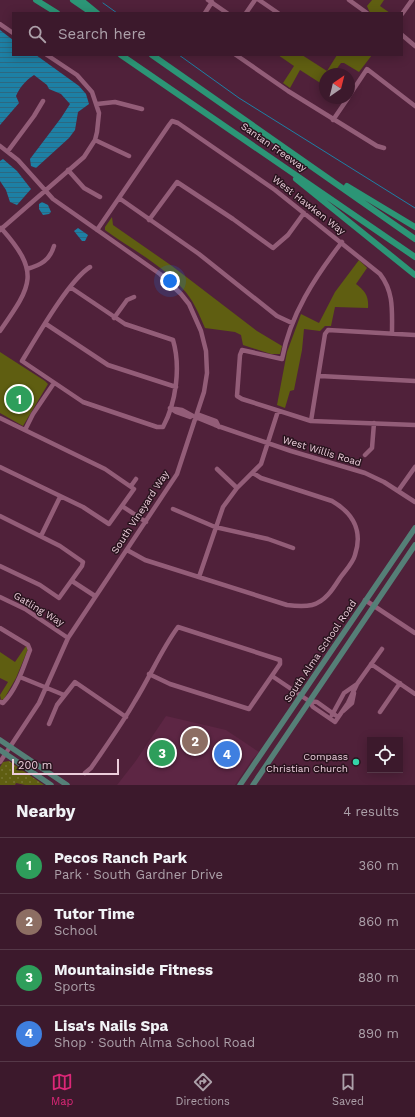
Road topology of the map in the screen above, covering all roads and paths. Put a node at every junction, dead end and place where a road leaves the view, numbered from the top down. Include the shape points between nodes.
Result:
1 (36, 0) edge
2 (44, 0) edge
3 (73, 0) edge
4 (81, 0) edge
5 (255, 0) edge
6 (259, 0) edge
7 (349, 0) edge
8 (412, 0) edge
9 (210, 1) edge
10 (55, 12) edge
11 (61, 12) edge
12 (91, 12) edge
13 (95, 12) edge
14 (205, 12) edge
15 (226, 12) edge
16 (247, 12) edge
17 (277, 12) edge
18 (366, 12) edge
19 (403, 13) edge
20 (0, 24) edge
21 (12, 32) edge
22 (403, 36) edge
23 (415, 46) edge
24 (47, 56) edge
25 (122, 56) edge
26 (153, 56) edge
27 (238, 56) edge
28 (355, 87) edge
29 (42, 101) dead end
30 (97, 104) junction
31 (344, 104) edge
32 (415, 106) edge
33 (142, 109) dead end
34 (334, 120) junction
35 (95, 140) junction
36 (249, 142) junction
37 (0, 146) edge
38 (384, 148) dead end
39 (8, 151) junction
40 (128, 156) dead end
41 (301, 159) junction
42 (68, 170) junction
43 (44, 191) junction
44 (100, 197) dead end
45 (119, 198) junction
46 (304, 213) junction
47 (150, 220) junction
48 (415, 227) edge
49 (1, 228) edge
50 (97, 230) junction
51 (415, 239) edge
52 (342, 242) junction
53 (54, 246) dead end
54 (415, 257) edge
55 (90, 267) dead end
56 (27, 269) junction
57 (415, 275) edge
58 (70, 287) junction
59 (134, 296) dead end
60 (114, 318) junction
61 (292, 323) junction
62 (46, 324) junction
63 (0, 331) edge
64 (392, 333) junction
65 (415, 335) edge
66 (320, 376) junction
67 (415, 380) edge
68 (54, 383) junction
69 (176, 387) junction
70 (170, 408) junction
71 (278, 411) junction
72 (195, 416) junction
73 (0, 418) edge
74 (311, 421) junction
75 (374, 423) junction
76 (415, 425) edge
77 (25, 430) junction
78 (268, 443) junction
79 (365, 455) dead end
80 (0, 467) edge
81 (415, 467) edge
82 (217, 469) dead end
83 (253, 473) junction
84 (136, 479) dead end
85 (132, 487) junction
86 (237, 488) junction
87 (398, 491) junction
88 (60, 496) junction
89 (415, 502) edge
90 (122, 506) junction
91 (173, 509) dead end
92 (0, 516) edge
93 (146, 522) junction
94 (215, 527) junction
95 (362, 527) dead end
96 (357, 528) junction
97 (415, 528) edge
98 (41, 536) junction
99 (415, 546) edge
100 (293, 548) dead end
101 (127, 550) junction
102 (0, 566) edge
103 (199, 577) junction
104 (72, 581) junction
105 (95, 596) junction
106 (0, 597) edge
107 (365, 600) junction
108 (374, 606) junction
109 (0, 628) edge
110 (415, 633) edge
111 (68, 638) junction
112 (382, 650) dead end
113 (371, 664) junction
114 (149, 674) junction
115 (272, 676) junction
116 (20, 677) junction
117 (357, 684) junction
118 (400, 684) junction
119 (46, 688) junction
120 (415, 694) edge
121 (64, 695) junction
122 (300, 695) junction
123 (309, 701) junction
124 (1, 703) edge
125 (380, 712) dead end
126 (333, 714) junction
127 (126, 717) junction
128 (338, 717) junction
129 (330, 719) junction
130 (49, 724) dead end
131 (0, 740) edge
132 (9, 747) junction
133 (2, 752) edge
134 (0, 762) edge
135 (85, 773) dead end
136 (51, 785) edge
137 (67, 785) edge
138 (240, 785) edge
139 (253, 785) edge

1 - 10 highway
2 - 11 highway
3 - 12 highway
4 - 13 highway
5 - 16 street
6 - 17 street
7 - 18 street
8 - 19 street
9 - 14 street
9 - 15 street
20 - 21 street
22 - 23 street
24 - 30 street via 84,81
25 - 36 highway, Santan Freeway
26 - 41 highway, Santan Freeway
27 - 34 street
28 - 32 street via 367,69
29 - 39 street
30 - 33 street via 115,102
30 - 35 street via 100,123
31 - 34 street
34 - 38 street
35 - 40 street
35 - 42 street via 84,157
36 - 54 highway, Santan Freeway
36 - 57 highway
37 - 39 street
39 - 43 street
41 - 48 highway
41 - 51 highway, Santan Freeway
42 - 43 street
42 - 44 street via 84,188
43 - 49 street
43 - 50 street via 62,207
45 - 46 street, West Hawken Way via 172,122 178,123 260,179
45 - 47 street
45 - 50 street
46 - 47 street via 273,248 176,182
46 - 52 street, West Hawken Way
47 - 61 street via 199,254 277,316
49 - 56 street via 23,255
50 - 72 street, South Vineyard Way via 160,274 189,304 201,331 206,351 207,373 204,392
52 - 61 street via 310,286
52 - 64 street, West Hawken Way via 375,269 387,285 391,296
53 - 56 street via 51,256 43,263
55 - 58 street via 81,272
56 - 63 street via 27,284 23,298
58 - 60 street
58 - 62 street
59 - 60 street via 126,300
60 - 69 street via 173,340 177,366
61 - 71 street via 282,359 242,350 240,355 237,396
62 - 68 street via 22,361
62 - 69 street via 108,365
64 - 65 street
64 - 66 street via 328,330 325,334
66 - 67 street
66 - 74 street
68 - 70 street via 91,406 157,427 162,427
68 - 77 street
69 - 70 street
70 - 72 street, West Willis Road
71 - 74 street
71 - 78 street
72 - 78 street, West Willis Road via 216,421 219,426
72 - 93 street, South Vineyard Way via 177,474
73 - 77 street
74 - 75 street
75 - 76 street
75 - 79 street via 372,448
77 - 85 street via 105,469
78 - 83 street via 261,464
78 - 87 street, West Willis Road via 365,473
80 - 88 street
81 - 87 street
82 - 86 street
83 - 86 street
83 - 96 street via 261,478 332,501 343,507
84 - 85 street
85 - 90 street
86 - 94 street via 223,506
87 - 89 street, West Willis Road
88 - 90 street via 109,524
88 - 98 street
90 - 93 street
91 - 94 street
92 - 98 street
93 - 101 street, South Vineyard Way
94 - 100 street via 268,539
94 - 103 street
95 - 96 street
96 - 103 street via 355,556 330,593 312,605 287,605
97 - 107 main road, South Alma School Road
98 - 104 street via 83,562
99 - 108 main road, South Alma School Road
101 - 103 street via 145,560
101 - 105 street, South Vineyard Way
102 - 104 street via 40,585 59,598
104 - 105 street
105 - 111 street, South Vineyard Way
106 - 111 street, Gatling Way via 25,609
107 - 108 street
107 - 122 main road, South Alma School Road
108 - 110 street
108 - 123 main road, South Alma School Road
109 - 116 street via 30,647
111 - 119 street, South Vineyard Way
112 - 113 street
113 - 117 street
113 - 118 street
114 - 115 street via 170,684 249,709
114 - 115 street via 178,627 280,660
114 - 127 street
115 - 122 street
116 - 119 street
116 - 124 street
117 - 126 street via 344,693
117 - 128 street
118 - 120 street
118 - 125 street
119 - 121 street
119 - 132 street, South Vineyard Way via 39,703
121 - 127 street via 75,682
121 - 130 street
122 - 123 street
122 - 138 main road, South Alma School Road
123 - 126 street via 317,702
123 - 129 street
123 - 139 main road, South Alma School Road
126 - 128 street
126 - 129 street
127 - 135 street
128 - 129 street via 335,722
131 - 132 main road
132 - 133 street, South Vineyard Way
132 - 137 main road
133 - 134 street, South Vineyard Way
133 - 136 main road

